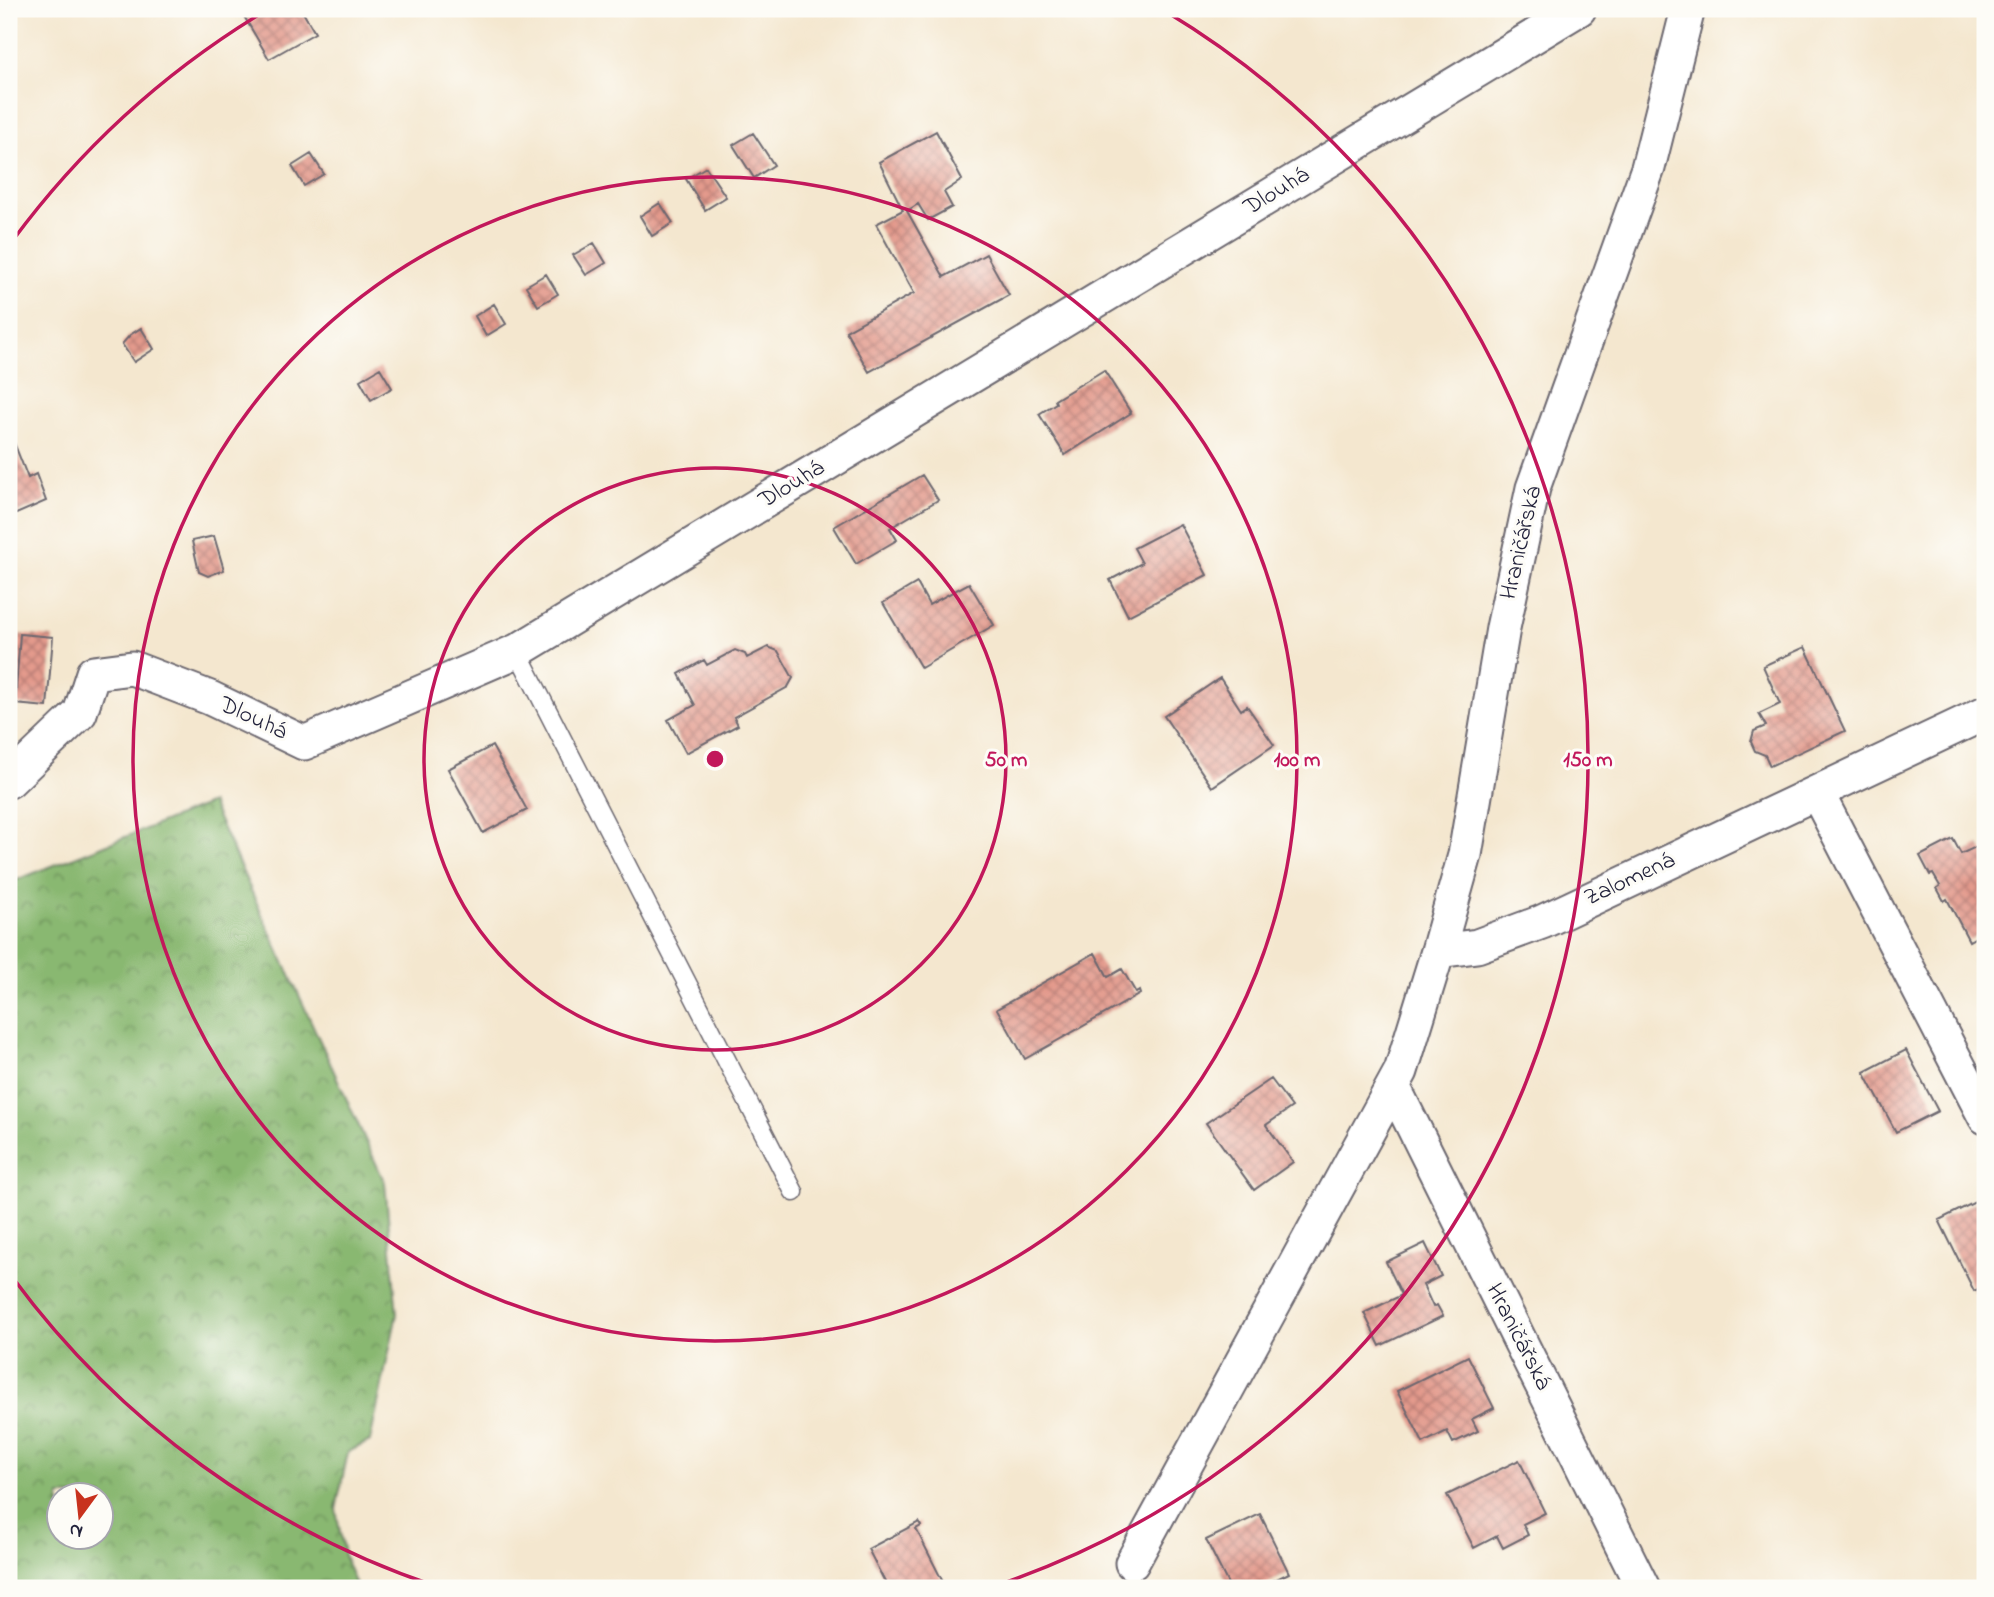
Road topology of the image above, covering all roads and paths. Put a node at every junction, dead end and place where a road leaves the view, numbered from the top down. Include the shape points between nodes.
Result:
1 (1579, 9) edge
2 (1688, 9) edge
3 (517, 651) junction
4 (1985, 713) edge
5 (9, 781) edge
6 (1817, 793) junction
7 (1438, 951) junction
8 (1393, 1086) junction
9 (1985, 1117) edge
10 (794, 1192) dead end
11 (1132, 1563) dead end
12 (1643, 1588) edge

1 - 3 street, Dlouhá
2 - 7 street, Hraničářská via 1648,168 1533,488 1503,628 1465,855
3 - 5 street, Dlouhá via 304,743 210,698 132,668 93,673 80,713
3 - 10 lane
4 - 6 street, Zalomená
6 - 7 street, Zalomená via 1542,922 1477,946
6 - 9 street
7 - 8 street, Hraničářská
8 - 11 street, Hraničářská
8 - 12 street, Hraničářská

